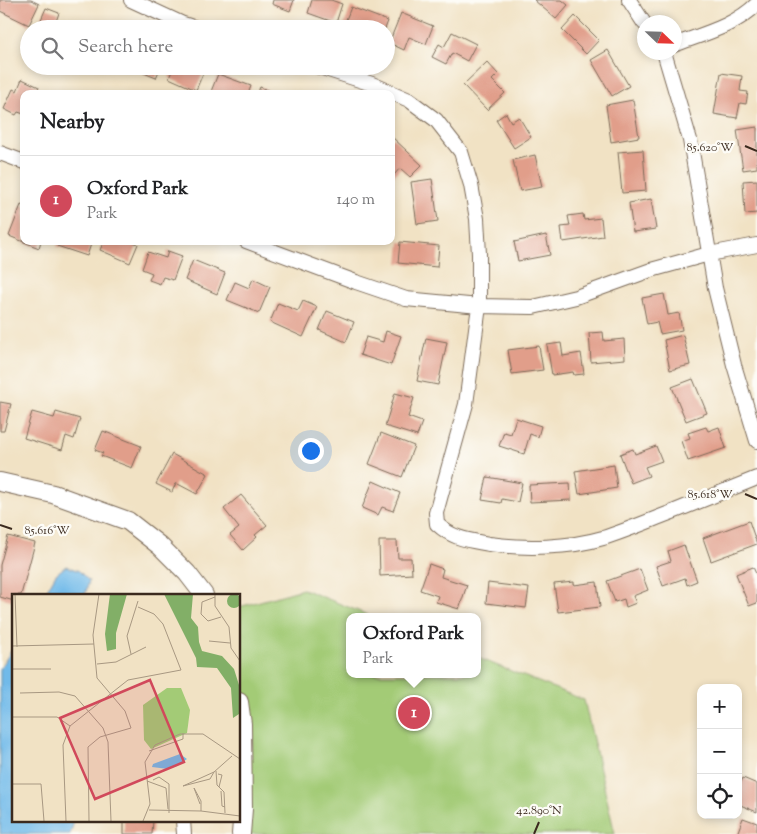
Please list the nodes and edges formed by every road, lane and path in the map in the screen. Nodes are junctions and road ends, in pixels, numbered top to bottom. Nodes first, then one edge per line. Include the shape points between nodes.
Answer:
1 (131, 0) edge
2 (629, 0) edge
3 (757, 4) edge
4 (639, 15) edge
5 (174, 20) edge
6 (682, 42) edge
7 (666, 60) edge
8 (344, 75) edge
9 (386, 90) edge
10 (395, 94) edge
11 (0, 153) edge
12 (20, 160) edge
13 (757, 244) edge
14 (257, 245) edge
15 (709, 254) junction
16 (479, 306) junction
17 (757, 441) edge
18 (757, 478) edge
19 (0, 482) edge
20 (198, 593) edge
21 (240, 709) edge
22 (241, 834) edge

1 - 5 street
2 - 4 street
3 - 6 street via 726,25
7 - 15 street via 690,140
8 - 9 street
10 - 16 street via 436,120 461,152 477,219
11 - 12 street
13 - 15 street
14 - 16 street via 406,299
15 - 16 street via 576,296 533,306
15 - 17 street via 734,365
16 - 18 street via 466,404 436,513 437,524 445,532 462,539 499,545 533,548 563,545 601,538 634,527
19 - 20 street via 53,494 128,521 160,546 186,573
21 - 22 street

